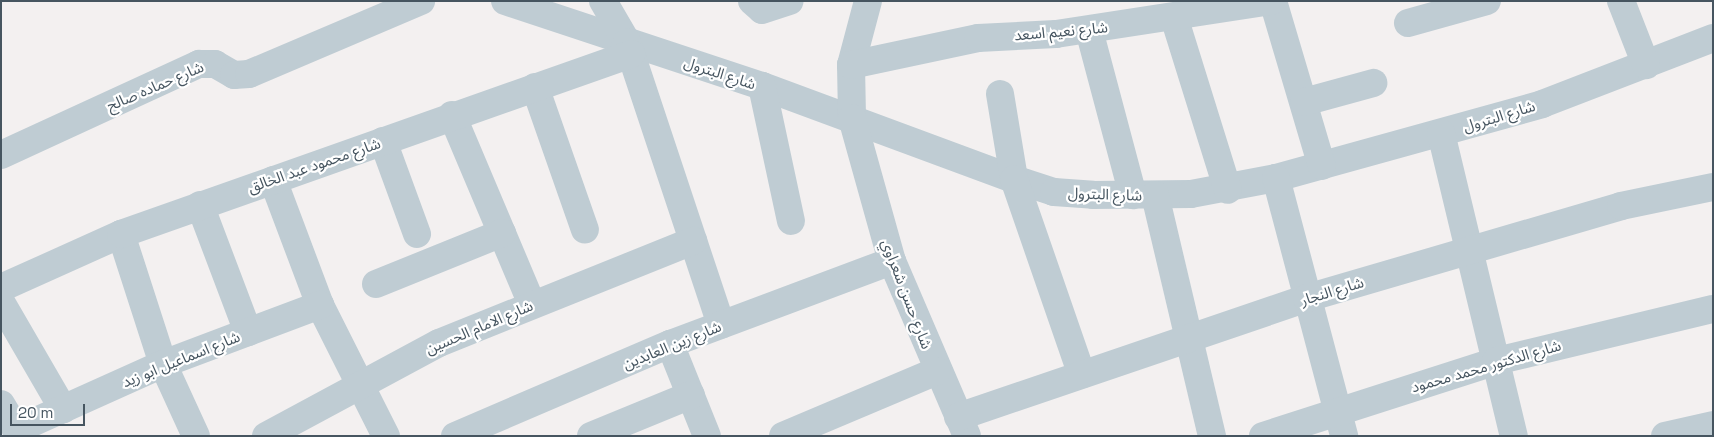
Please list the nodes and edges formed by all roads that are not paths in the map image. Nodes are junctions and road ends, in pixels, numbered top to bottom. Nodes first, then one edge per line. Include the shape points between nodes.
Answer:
1 (421, 1) edge
2 (505, 1) edge
3 (603, 1) edge
4 (752, 1) edge
5 (790, 1) edge
6 (868, 1) edge
7 (1272, 1) edge
8 (1487, 1) edge
9 (1621, 1) edge
10 (1174, 17) junction
11 (1408, 23) dead end
12 (1089, 30) junction
13 (1713, 38) edge
14 (629, 48) junction
15 (851, 65) junction
16 (1646, 65) junction
17 (1373, 83) dead end
18 (762, 86) junction
19 (535, 87) junction
20 (1000, 94) dead end
21 (1304, 102) junction
22 (452, 115) junction
23 (852, 118) junction
24 (1441, 134) junction
25 (383, 141) junction
26 (1, 155) edge
27 (1322, 166) junction
28 (1276, 178) junction
29 (273, 180) junction
30 (1014, 180) junction
31 (1713, 188) edge
32 (1228, 190) junction
33 (1144, 195) junction
34 (200, 205) junction
35 (791, 221) dead end
36 (586, 230) dead end
37 (502, 232) junction
38 (121, 234) junction
39 (416, 234) dead end
40 (693, 241) junction
41 (1469, 250) junction
42 (892, 261) junction
43 (376, 284) dead end
44 (1, 288) edge
45 (1307, 298) junction
46 (1, 302) edge
47 (532, 304) junction
48 (320, 305) junction
49 (1713, 309) edge
50 (721, 325) junction
51 (248, 332) junction
52 (1189, 338) junction
53 (670, 344) junction
54 (1496, 360) junction
55 (163, 364) junction
56 (937, 370) junction
57 (1082, 375) junction
58 (360, 384) junction
59 (690, 395) junction
60 (1, 404) edge
61 (63, 409) junction
62 (1340, 423) edge
63 (1713, 424) edge
64 (963, 427) edge
65 (269, 432) edge
66 (18, 433) edge
67 (194, 435) edge
68 (386, 436) edge
69 (455, 436) edge
70 (591, 436) edge
71 (707, 436) edge
72 (783, 436) edge
73 (1212, 436) edge
74 (1263, 436) edge
75 (1514, 436) edge
76 (1665, 436) edge

1 - 26 street, شارع حماده صالح via 249,74 234,75 215,64 199,64
2 - 14 street, شارع البترول
3 - 14 street
4 - 5 street via 762,10
6 - 15 street, شارع حسن شعراوي
7 - 10 street, شارع نعيم اسعد
7 - 21 street
8 - 11 street
9 - 16 street
10 - 12 street, شارع نعيم اسعد
10 - 32 street
12 - 15 street, شارع نعيم اسعد via 978,38
12 - 33 street
13 - 16 street, شارع البترول
14 - 18 street, شارع البترول
14 - 19 street, شارع محمود عبد الخالق
14 - 40 street
15 - 23 street, شارع حسن شعراوي
16 - 24 street, شارع البترول via 1542,104
17 - 21 street
18 - 23 street, شارع البترول
18 - 35 street
19 - 22 street, شارع محمود عبد الخالق
19 - 36 street
20 - 30 street
21 - 27 street
22 - 25 street, شارع محمود عبد الخالق
22 - 37 street
23 - 30 street, شارع البترول
23 - 42 street, شارع حسن شعراوي
24 - 27 street, شارع البترول
24 - 41 street
25 - 29 street, شارع محمود عبد الخالق
25 - 39 street
27 - 28 street, شارع البترول
28 - 32 street, شارع البترول
28 - 45 street
29 - 34 street, شارع محمود عبد الخالق
29 - 48 street
30 - 33 street, شارع البترول via 1054,192
30 - 57 street
31 - 41 street, شارع النجار via 1621,206
32 - 33 street, شارع البترول
33 - 52 street
34 - 38 street, شارع محمود عبد الخالق
34 - 51 street
37 - 43 street
37 - 47 street
38 - 44 street, شارع محمود عبد الخالق
38 - 55 street
40 - 47 street, شارع الامام الحسين
40 - 50 street
41 - 45 street, شارع النجار
41 - 54 street
42 - 50 street, شارع زين العابدين
42 - 56 street, شارع حسن شعراوي
45 - 52 street, شارع النجار
45 - 62 street
46 - 61 street
47 - 58 street, شارع الامام الحسين via 439,342
48 - 51 street, شارع اسماعيل ابو زيد
48 - 58 street
49 - 54 street, شارع الدكتور محمد محمود
50 - 53 street, شارع زين العابدين
51 - 55 street, شارع اسماعيل ابو زيد
52 - 57 street, شارع النجار
52 - 73 street
53 - 59 street
53 - 69 street, شارع زين العابدين
54 - 62 street, شارع الدكتور محمد محمود
54 - 75 street
55 - 61 street, شارع اسماعيل ابو زيد
55 - 67 street
56 - 64 street, شارع حسن شعراوي
56 - 72 street
57 - 64 street, شارع النجار
58 - 65 street, شارع الامام الحسين
58 - 68 street
59 - 70 street
59 - 71 street
60 - 66 street
61 - 66 street, شارع اسماعيل ابو زيد
62 - 74 street, شارع الدكتور محمد محمود
63 - 76 street

